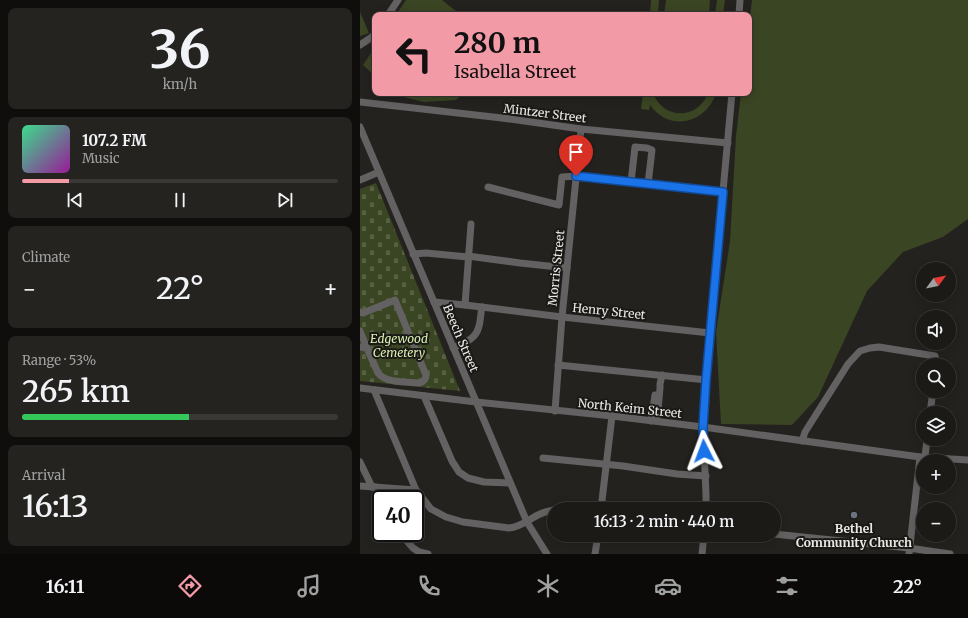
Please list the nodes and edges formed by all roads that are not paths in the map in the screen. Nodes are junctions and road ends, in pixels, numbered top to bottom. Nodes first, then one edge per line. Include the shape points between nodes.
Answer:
1 (398, 0) edge
2 (740, 0) edge
3 (390, 12) edge
4 (739, 12) edge
5 (372, 37) edge
6 (360, 45) edge
7 (732, 96) edge
8 (360, 102) edge
9 (360, 127) edge
10 (581, 129) junction
11 (635, 134) junction
12 (728, 143) junction
13 (635, 147) junction
14 (379, 172) junction
15 (576, 176) junction
16 (360, 180) edge
17 (631, 182) junction
18 (648, 184) junction
19 (488, 188) dead end
20 (723, 192) junction
21 (470, 224) dead end
22 (413, 254) junction
23 (468, 256) junction
24 (567, 268) junction
25 (434, 302) junction
26 (465, 305) junction
27 (482, 307) junction
28 (360, 312) edge
29 (562, 317) junction
30 (360, 331) edge
31 (710, 333) junction
32 (363, 347) edge
33 (453, 348) junction
34 (935, 358) edge
35 (558, 364) junction
36 (662, 375) junction
37 (706, 380) junction
38 (360, 388) edge
39 (374, 390) junction
40 (424, 396) junction
41 (476, 402) junction
42 (555, 411) junction
43 (612, 416) junction
44 (654, 421) junction
45 (703, 427) junction
46 (802, 441) junction
47 (916, 456) edge
48 (543, 458) dead end
49 (956, 459) edge
50 (968, 460) edge
51 (360, 462) edge
52 (606, 465) junction
53 (706, 476) junction
54 (510, 483) junction
55 (360, 486) edge
56 (373, 487) junction
57 (375, 490) edge
58 (416, 490) joint
59 (917, 494) edge
60 (424, 500) edge
61 (602, 502) edge
62 (706, 502) edge
63 (547, 512) edge
64 (527, 522) junction
65 (781, 535) edge
66 (408, 542) edge
67 (597, 542) edge
68 (703, 542) edge
69 (909, 551) edge
70 (428, 554) edge
71 (547, 554) edge
72 (595, 554) edge
73 (702, 554) edge
74 (950, 554) edge

1 - 3 street
2 - 4 street
5 - 6 street
7 - 12 street
8 - 10 street, Mintzer Street
9 - 14 street, Beech Street
10 - 11 street, Mintzer Street
10 - 15 street, Morris Street
11 - 12 street, Mintzer Street
11 - 13 street
12 - 20 street
13 - 17 street
13 - 18 street via 652,150
14 - 16 street
14 - 22 street, Beech Street
15 - 17 street
15 - 19 street via 562,177 559,204
15 - 24 street, Morris Street
17 - 18 street
18 - 20 street
20 - 31 street
21 - 23 street
22 - 23 street
22 - 25 street, Beech Street
23 - 24 street
23 - 26 street
24 - 29 street, Morris Street
25 - 26 street, Henry Street
25 - 33 street, Beech Street
26 - 27 street, Henry Street
27 - 29 street, Henry Street
27 - 33 street via 478,329 473,338
28 - 32 street via 364,313 395,300 426,377 419,383 388,380 380,376
29 - 31 street, Henry Street
29 - 35 street, Morris Street
30 - 32 street
31 - 37 street
33 - 41 street, Beech Street
34 - 46 street via 879,347 860,351 840,374
35 - 36 street
35 - 42 street, Morris Street
36 - 37 street
36 - 44 street via 655,391
37 - 45 street
38 - 39 street, North Keim Street
39 - 40 street, North Keim Street
39 - 58 street
40 - 41 street, North Keim Street
40 - 54 street via 459,472 468,478 484,482
41 - 42 street, North Keim Street
41 - 54 street, Beech Street
42 - 43 street, North Keim Street
43 - 44 street, North Keim Street
43 - 52 street
44 - 45 street, North Keim Street
45 - 46 street, North Keim Street
45 - 53 street
46 - 47 street, North Keim Street
48 - 52 street
49 - 50 street, North Keim Street
51 - 56 street
52 - 53 street
52 - 61 street
53 - 62 street
54 - 64 street, Beech Street
55 - 56 street
56 - 57 street
56 - 58 street
59 - 69 street
60 - 64 street via 432,509 463,522 509,528
63 - 64 street
64 - 71 street, Beech Street
65 - 69 street
66 - 70 street via 418,552
67 - 72 street
68 - 73 street
69 - 74 street

